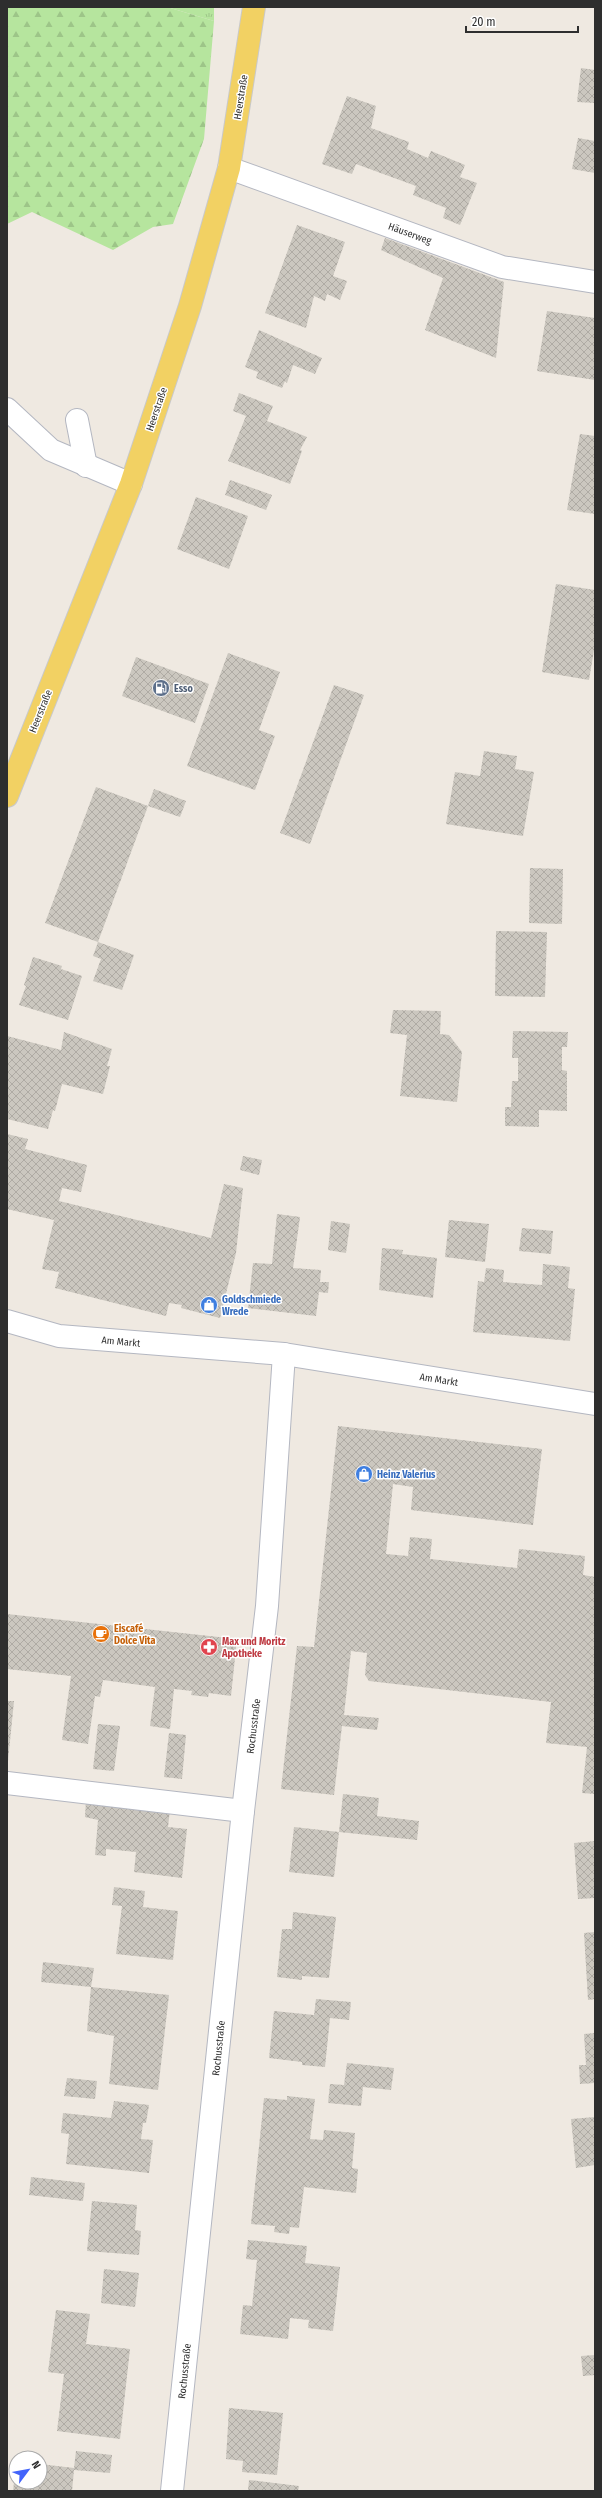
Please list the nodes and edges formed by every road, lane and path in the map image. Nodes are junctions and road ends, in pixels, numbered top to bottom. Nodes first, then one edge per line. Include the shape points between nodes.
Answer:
1 (254, 7) edge
2 (229, 168) junction
3 (595, 282) edge
4 (7, 409) edge
5 (77, 420) dead end
6 (86, 466) junction
7 (131, 484) junction
8 (8, 786) edge
9 (7, 1321) edge
10 (284, 1354) junction
11 (595, 1404) edge
12 (7, 1783) edge
13 (243, 1811) junction
14 (172, 2491) edge

1 - 2 main road, Heerstraße
2 - 3 street, Häuserweg via 502,267
2 - 7 main road, Heerstraße via 190,306
4 - 6 street via 51,450
5 - 6 street
6 - 7 street
7 - 8 main road, Heerstraße
9 - 10 street, Am Markt via 59,1336
10 - 11 street, Am Markt
10 - 13 street, Rochusstraße via 268,1606
12 - 13 street
13 - 14 street, Rochusstraße

